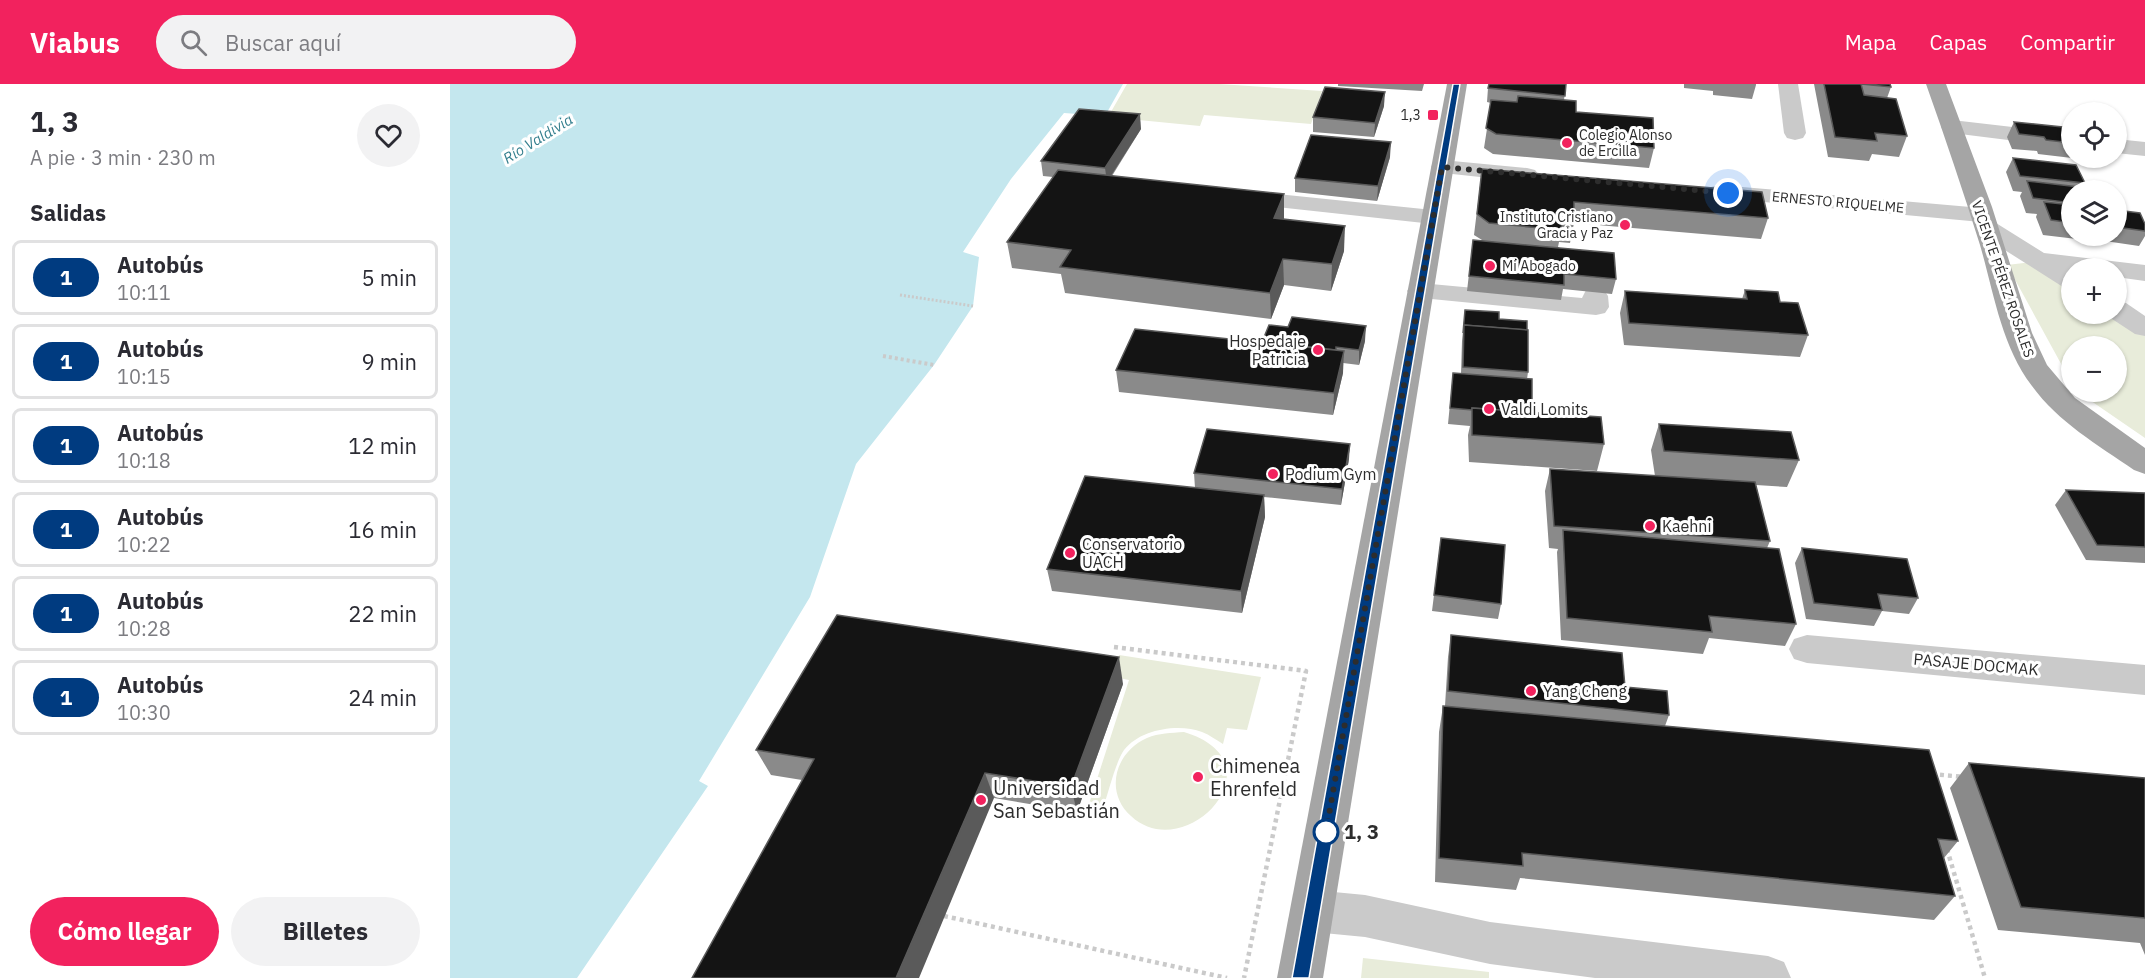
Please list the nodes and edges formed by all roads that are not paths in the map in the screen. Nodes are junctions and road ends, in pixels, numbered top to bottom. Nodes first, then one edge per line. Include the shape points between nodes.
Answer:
1 (1457, 84) edge
2 (1788, 84) edge
3 (1936, 84) edge
4 (1953, 127) junction
5 (1794, 133) dead end
6 (2061, 140) edge
7 (2127, 147) edge
8 (2145, 149) edge
9 (1442, 167) junction
10 (1550, 177) edge
11 (1693, 189) edge
12 (1219, 195) edge
13 (1433, 217) junction
14 (1984, 222) junction
15 (2037, 259) junction
16 (2061, 262) edge
17 (2127, 271) edge
18 (2145, 273) edge
19 (2061, 274) edge
20 (1420, 291) junction
21 (1595, 296) edge
22 (2127, 316) edge
23 (2145, 328) edge
24 (2145, 463) edge
25 (1807, 649) dead end
26 (2145, 680) edge
27 (1313, 911) junction
28 (1300, 978) edge
29 (1768, 978) edge

1 - 9 main road
2 - 5 street
3 - 4 main road, VICENTE PÉREZ ROSALES
4 - 6 street
4 - 14 main road, VICENTE PÉREZ ROSALES
7 - 8 street
9 - 10 street
9 - 13 main road
11 - 14 street, ERNESTO RIQUELME
12 - 13 street
13 - 20 main road
14 - 15 street, ERNESTO RIQUELME
14 - 24 main road, VICENTE PÉREZ ROSALES via 2021,339 2042,380 2075,413
15 - 16 street, ERNESTO RIQUELME
15 - 19 street
17 - 18 street
20 - 21 street via 1596,307
20 - 27 main road
22 - 23 street
25 - 26 street, PASAJE DOCMAK
27 - 28 main road
27 - 29 street via 1365,916 1490,943

